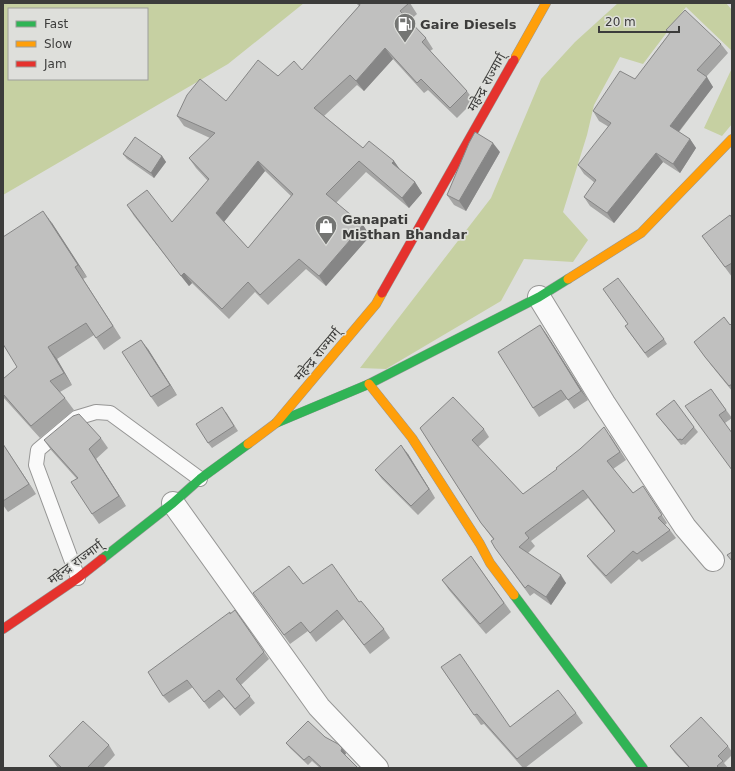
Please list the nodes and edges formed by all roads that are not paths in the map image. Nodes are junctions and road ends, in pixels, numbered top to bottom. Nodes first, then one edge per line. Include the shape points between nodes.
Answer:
1 (546, 3) edge
2 (732, 139) edge
3 (539, 297) junction
4 (369, 384) junction
5 (276, 423) junction
6 (200, 479) junction
7 (173, 503) junction
8 (713, 560) dead end
9 (78, 578) junction
10 (3, 629) edge
11 (377, 768) edge
12 (643, 768) edge

1 - 5 main road, महेन्द्र राज्मार्ग् via 376,304
2 - 3 main road via 641,233
3 - 4 main road
3 - 8 street via 680,520
4 - 5 main road
4 - 12 main road via 412,438 490,563
5 - 6 main road, महेन्द्र राज्मार्ग्
6 - 7 main road, महेन्द्र राज्मार्ग्
6 - 9 lane via 110,413 96,412 76,418 38,450 36,466
7 - 9 main road, महेन्द्र राज्मार्ग्
7 - 11 street via 319,707
9 - 10 main road, महेन्द्र राज्मार्ग्

